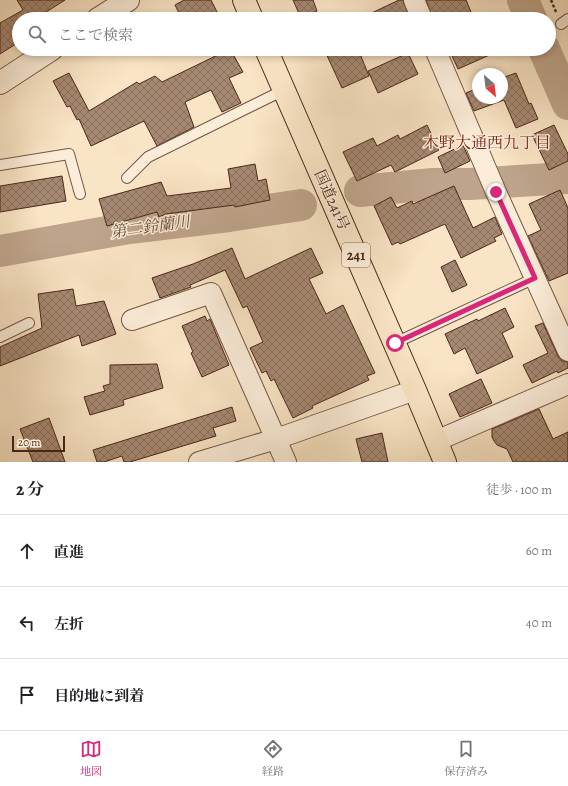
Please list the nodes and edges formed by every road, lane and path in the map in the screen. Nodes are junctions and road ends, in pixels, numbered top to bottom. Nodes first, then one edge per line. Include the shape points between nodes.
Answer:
1 (128, 0) edge
2 (244, 0) edge
3 (414, 0) edge
4 (109, 12) edge
5 (249, 12) edge
6 (419, 12) edge
7 (41, 56) edge
8 (269, 56) edge
9 (438, 56) edge
10 (0, 82) edge
11 (284, 90) junction
12 (0, 165) edge
13 (127, 178) dead end
14 (80, 194) dead end
15 (535, 278) junction
16 (132, 320) dead end
17 (29, 323) dead end
18 (0, 337) edge
19 (395, 343) junction
20 (568, 351) edge
21 (568, 384) edge
22 (415, 390) junction
23 (276, 439) junction
24 (436, 442) junction
25 (199, 462) edge
26 (286, 462) edge
27 (445, 462) edge

1 - 4 street
2 - 5 highway
3 - 6 street
7 - 10 street
8 - 11 highway, 国道241号 / 241
9 - 15 street
11 - 13 lane via 148,157
11 - 19 highway, 国道241号 / 241
12 - 14 lane via 69,154
15 - 19 lane
15 - 20 street
16 - 23 street via 211,293
17 - 18 lane
19 - 22 highway, 国道241号 / 241
21 - 24 street
22 - 23 street
22 - 24 highway, 国道241号 / 241
23 - 25 street
23 - 26 street
24 - 27 highway, 国道241号 / 241

